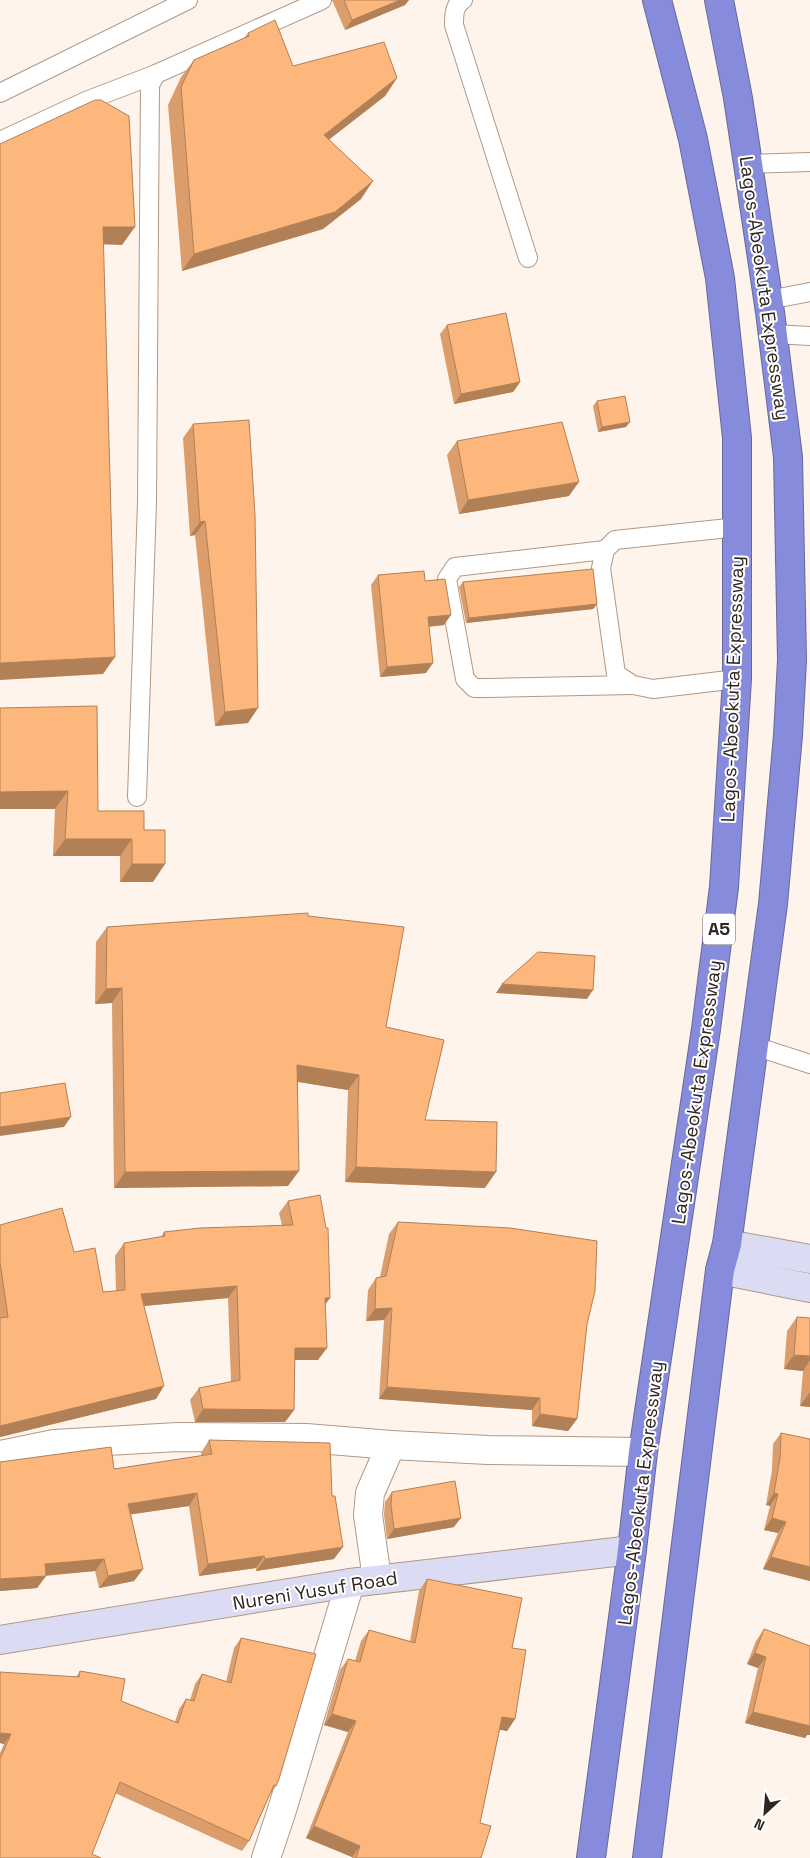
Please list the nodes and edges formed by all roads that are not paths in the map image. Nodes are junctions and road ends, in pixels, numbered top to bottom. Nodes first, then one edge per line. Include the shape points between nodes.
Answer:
1 (188, 0) edge
2 (322, 0) edge
3 (463, 0) edge
4 (657, 0) edge
5 (718, 0) edge
6 (156, 74) junction
7 (0, 93) edge
8 (0, 141) edge
9 (810, 162) edge
10 (748, 164) junction
11 (528, 258) dead end
12 (810, 292) edge
13 (768, 300) junction
14 (773, 334) junction
15 (810, 336) edge
16 (738, 527) junction
17 (605, 550) junction
18 (737, 679) junction
19 (633, 685) junction
20 (137, 797) dead end
21 (754, 1046) junction
22 (810, 1064) edge
23 (727, 1244) junction
24 (810, 1259) edge
25 (720, 1270) junction
26 (810, 1288) edge
27 (391, 1445) junction
28 (643, 1452) junction
29 (0, 1455) edge
30 (632, 1550) junction
31 (377, 1579) junction
32 (350, 1583) junction
33 (0, 1640) edge
34 (266, 1858) edge
35 (591, 1858) edge
36 (647, 1858) edge

1 - 7 lane
2 - 6 lane
3 - 11 lane via 454,11 454,24
4 - 16 highway, Lagos-Abeokuta Expressway / A5 via 693,139 720,278 738,438
5 - 10 highway, Lagos-Abeokuta Expressway
6 - 8 lane via 86,101
6 - 20 lane via 150,85 147,502
9 - 10 lane
10 - 13 highway, Lagos-Abeokuta Expressway
12 - 13 lane
13 - 14 highway, Lagos-Abeokuta Expressway
14 - 15 lane
14 - 21 highway, Lagos-Abeokuta Expressway via 788,456 792,660 773,904
16 - 17 lane via 615,540
16 - 18 highway, Lagos-Abeokuta Expressway / A5
17 - 19 lane via 601,568 616,674
17 - 19 lane via 455,567 447,579 465,679 474,688
18 - 19 lane via 653,689
18 - 28 highway, Lagos-Abeokuta Expressway / A5 via 724,887
21 - 22 lane
21 - 23 highway, Lagos-Abeokuta Expressway
23 - 24 street
23 - 25 highway, Lagos-Abeokuta Expressway
25 - 26 street
25 - 36 highway, Lagos-Abeokuta Expressway
27 - 28 street
27 - 29 street via 306,1438 178,1437 54,1444
27 - 31 street via 370,1492 368,1514
28 - 30 highway, Lagos-Abeokuta Expressway / A5
30 - 31 street, Nureni Yusuf Road
30 - 35 highway, Lagos-Abeokuta Expressway / A5
31 - 32 street, Nureni Yusuf Road
32 - 33 street, Nureni Yusuf Road
32 - 34 street

